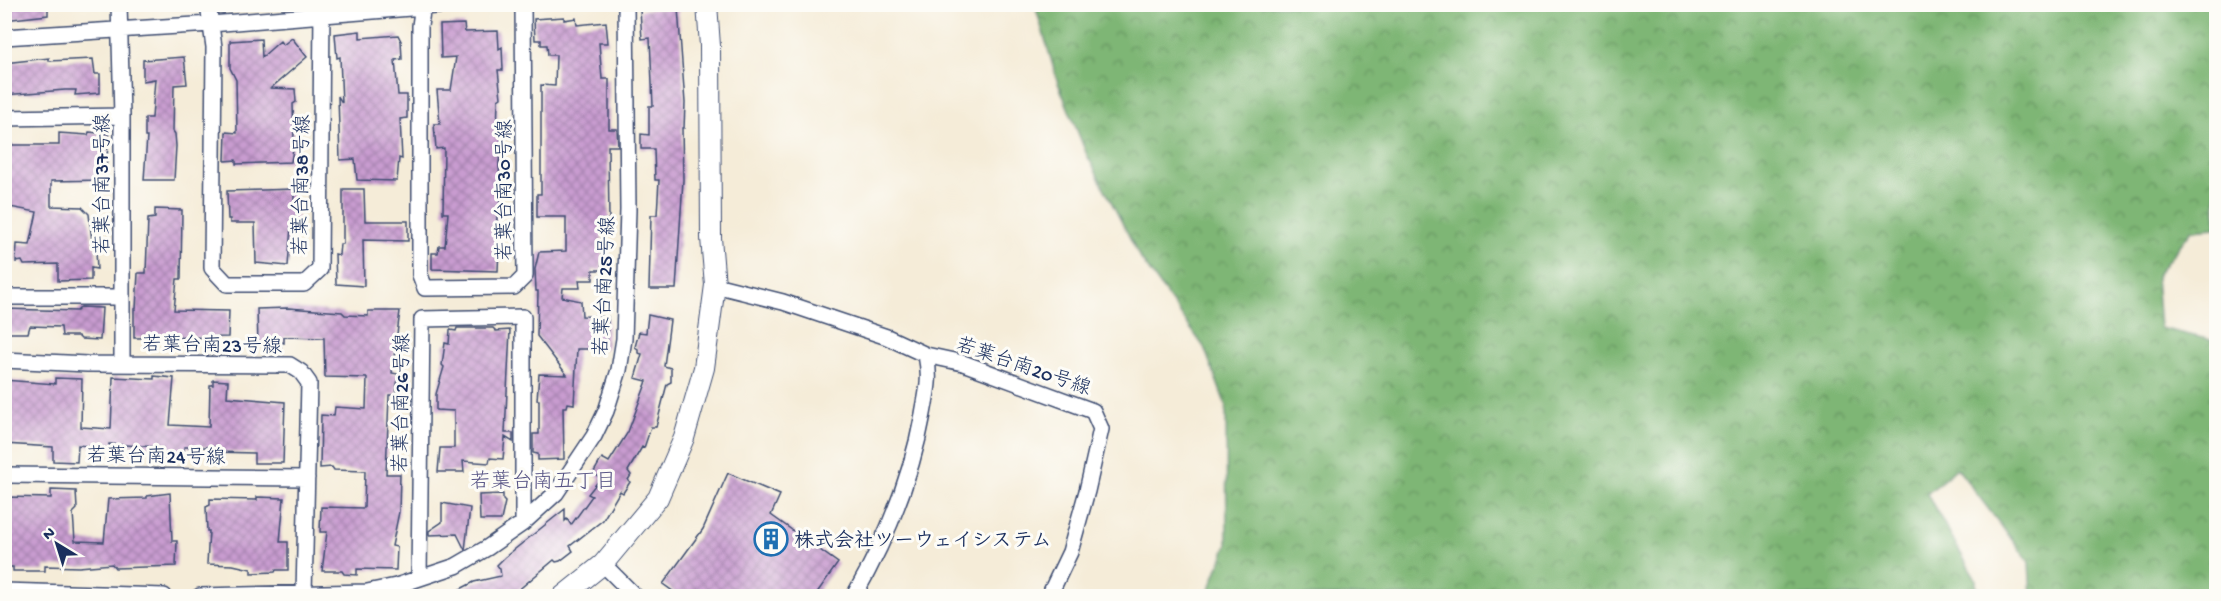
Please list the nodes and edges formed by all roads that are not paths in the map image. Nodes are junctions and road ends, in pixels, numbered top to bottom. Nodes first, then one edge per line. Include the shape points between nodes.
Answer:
1 (119, 4) edge
2 (208, 4) edge
3 (460, 4) edge
4 (523, 4) edge
5 (626, 4) edge
6 (707, 4) edge
7 (423, 5) edge
8 (323, 10) edge
9 (211, 24) junction
10 (121, 31) junction
11 (4, 37) edge
12 (122, 116) junction
13 (4, 118) edge
14 (715, 285) junction
15 (4, 297) edge
16 (122, 297) junction
17 (926, 355) junction
18 (4, 360) edge
19 (122, 364) junction
20 (4, 475) edge
21 (307, 478) junction
22 (523, 523) junction
23 (603, 564) junction
24 (419, 578) junction
25 (4, 591) edge
26 (304, 592) junction
27 (164, 597) edge
28 (200, 597) edge
29 (563, 597) edge
30 (635, 597) edge
31 (854, 597) edge
32 (1049, 597) edge

1 - 10 street, 若葉台南37号線
2 - 9 street, 若葉台南38号線
3 - 7 street
4 - 7 street, 若葉台南30号線 via 525,276 514,287 425,288 420,275
5 - 22 street, 若葉台南25号線 via 626,302 619,370 594,436 556,493
6 - 14 street
7 - 8 street
8 - 9 street
8 - 9 street, 若葉台南38号線 via 320,269 304,284 227,284 212,268
9 - 10 street
10 - 11 street
10 - 12 street, 若葉台南37号線
12 - 13 street
12 - 16 street, 若葉台南37号線
14 - 17 street, 若葉台南20号線 via 783,302 887,337
14 - 23 street via 704,368 684,438 658,498
15 - 16 street
16 - 19 street, 若葉台南37号線
17 - 31 street, 若葉台南20号線 via 930,374 918,442 875,560
17 - 32 street, 若葉台南20号線 via 963,363 1093,411 1101,429 1087,491 1070,552
18 - 19 street, 若葉台南23号線
19 - 21 street, 若葉台南23号線 via 290,365 309,383
20 - 21 street, 若葉台南24号線
21 - 26 street, 若葉台南23号線
22 - 24 street, 若葉台南25号線 via 456,566
22 - 24 street, 若葉台南26号線 via 523,317 422,319
23 - 29 street
23 - 30 street
24 - 26 street, 若葉台南25号線 via 367,592
25 - 27 street
26 - 28 street, 若葉台南25号線

